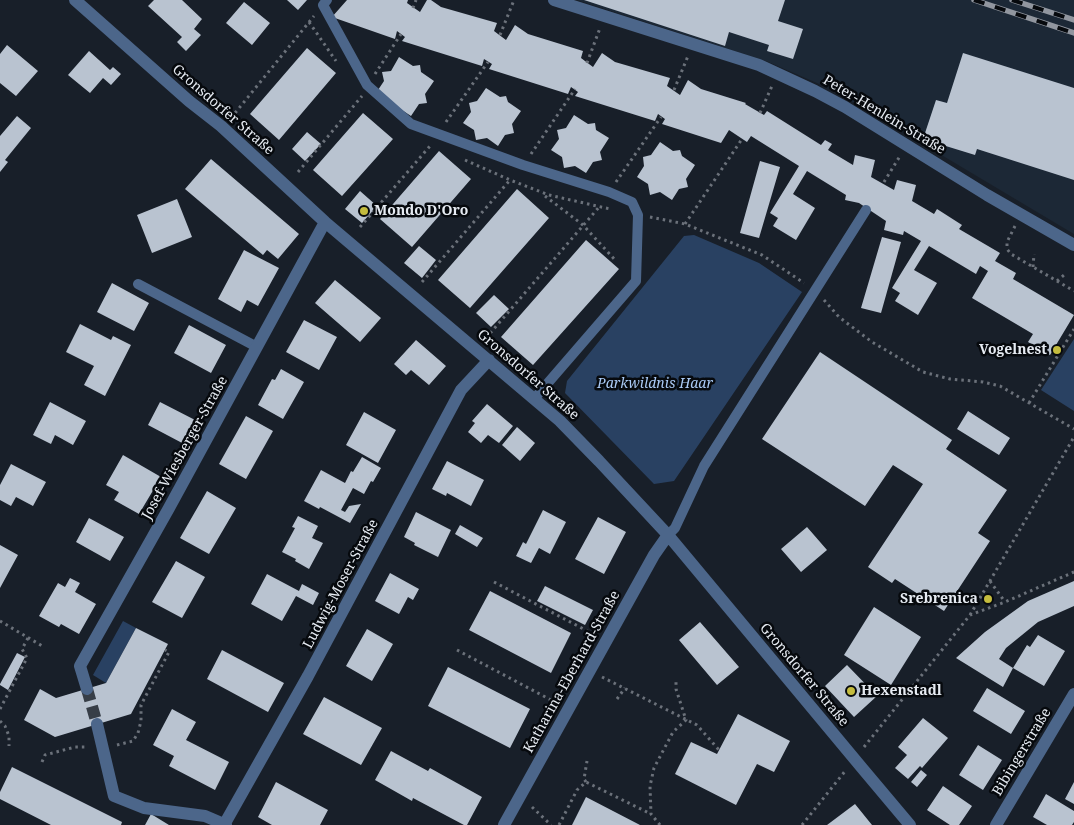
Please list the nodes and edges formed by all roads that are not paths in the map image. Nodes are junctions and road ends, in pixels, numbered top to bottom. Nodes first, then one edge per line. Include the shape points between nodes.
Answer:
1 (75, 0) edge
2 (554, 0) edge
3 (325, 3) edge
4 (866, 210) dead end
5 (325, 222) junction
6 (1074, 245) edge
7 (138, 284) dead end
8 (257, 347) junction
9 (489, 360) junction
10 (534, 399) junction
11 (668, 535) junction
12 (88, 689) tunnel mouth
13 (1074, 694) edge
14 (97, 724) tunnel mouth
15 (225, 825) edge
16 (504, 825) edge
17 (910, 825) edge
18 (996, 825) edge

1 - 5 street, Gronsdorfer Straße via 221,126
2 - 6 street, Peter-Henlein-Straße via 759,66 815,91
3 - 10 lane via 367,85 411,124 632,202 638,215 636,281
4 - 11 lane via 704,466 675,528
5 - 8 street, Josef-Wiesberger-Straße
5 - 9 street, Gronsdorfer Straße
7 - 8 lane
8 - 12 street, Josef-Wiesberger-Straße via 80,666
9 - 10 street, Gronsdorfer Straße
9 - 15 street, Ludwig-Moser-Straße via 461,390
10 - 11 street, Gronsdorfer Straße via 560,421
11 - 16 street, Katharina-Eberhard-Straße
11 - 17 street, Gronsdorfer Straße
13 - 18 street, Bibingerstraße
14 - 15 street via 114,796 144,808 205,816

